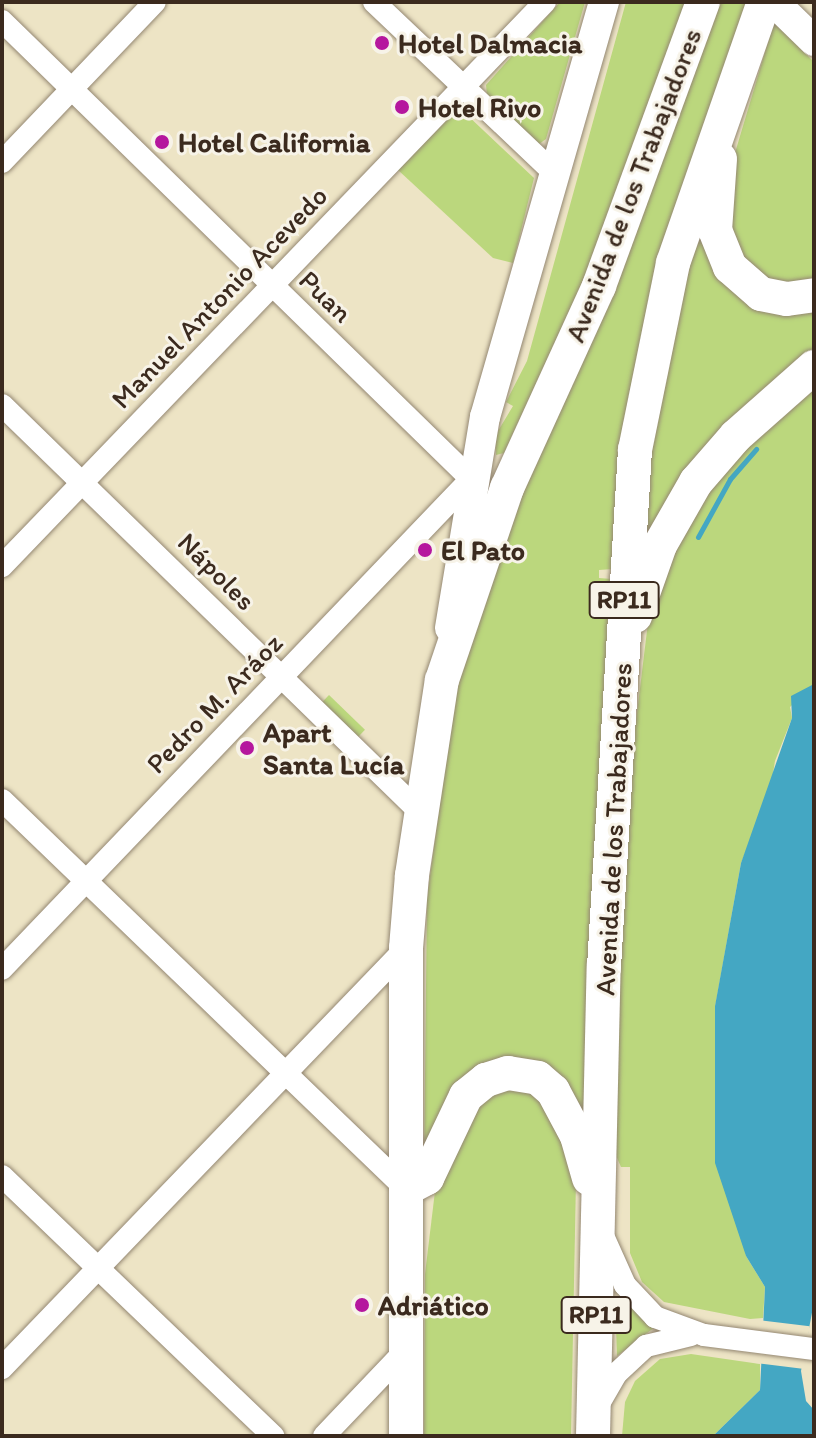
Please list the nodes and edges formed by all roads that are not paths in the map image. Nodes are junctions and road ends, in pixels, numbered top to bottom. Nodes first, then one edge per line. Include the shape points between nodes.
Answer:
1 (155, 2) edge
2 (374, 2) edge
3 (545, 2) edge
4 (604, 2) edge
5 (703, 2) edge
6 (764, 2) edge
7 (774, 2) edge
8 (2, 21) edge
9 (814, 41) edge
10 (464, 87) junction
11 (73, 88) junction
12 (723, 119) junction
13 (2, 162) edge
14 (554, 173) junction
15 (272, 285) junction
16 (814, 295) edge
17 (814, 367) edge
18 (2, 405) edge
19 (471, 479) junction
20 (83, 481) junction
21 (2, 566) edge
22 (623, 650) junction
23 (281, 676) junction
24 (442, 680) junction
25 (2, 800) edge
26 (422, 814) junction
27 (86, 881) junction
28 (406, 948) junction
29 (2, 969) edge
30 (289, 1072) junction
31 (2, 1176) edge
32 (406, 1189) junction
33 (598, 1217) junction
34 (98, 1268) junction
35 (704, 1335) junction
36 (814, 1349) edge
37 (406, 1350) junction
38 (2, 1368) edge
39 (594, 1424) edge
40 (273, 1436) edge
41 (324, 1436) edge
42 (406, 1436) edge

1 - 11 street
2 - 10 street
3 - 10 street, Manuel Antonio Acevedo
4 - 14 main road, Avenida de los Trabajadores
5 - 24 main road, Avenida de los Trabajadores via 599,286 507,488
6 - 12 main road, Avenida de los Trabajadores / RP11
7 - 9 main road
8 - 11 street, Puan
10 - 14 street
10 - 15 street, Manuel Antonio Acevedo
11 - 13 street
11 - 15 street, Puan
12 - 16 main road via 715,216 723,256 738,278 761,294 787,299
12 - 22 main road, Avenida de los Trabajadores / RP11 via 673,263 645,389 629,503
14 - 19 main road, Avenida de los Trabajadores
15 - 19 street, Puan
15 - 20 street, Manuel Antonio Acevedo
17 - 22 main road via 747,425 696,482 660,545
18 - 20 street, Nápoles
19 - 23 street, Pedro M. Aráoz
19 - 24 main road, Avenida de los Trabajadores
20 - 21 street, Manuel Antonio Acevedo
20 - 23 street, Nápoles
22 - 33 main road, Avenida de los Trabajadores / RP11 via 604,967
23 - 26 street, Nápoles
23 - 27 street, Pedro M. Aráoz
24 - 26 main road, Avenida de los Trabajadores
25 - 27 street
26 - 28 main road, Avenida de los Trabajadores
27 - 29 street, Pedro M. Aráoz
27 - 30 street
28 - 30 street
28 - 32 main road, Avenida de los Trabajadores
30 - 32 street
30 - 34 street
31 - 34 street
32 - 33 main road via 427,1178 466,1096 486,1080 519,1073 547,1083 567,1112
32 - 37 main road, Avenida de los Trabajadores
33 - 35 street via 616,1270 644,1309
33 - 39 main road, Avenida de los Trabajadores / RP11
34 - 38 street
34 - 40 street
35 - 36 street
35 - 39 street via 676,1335 646,1346 617,1373
37 - 41 street
37 - 42 main road, Avenida de los Trabajadores

